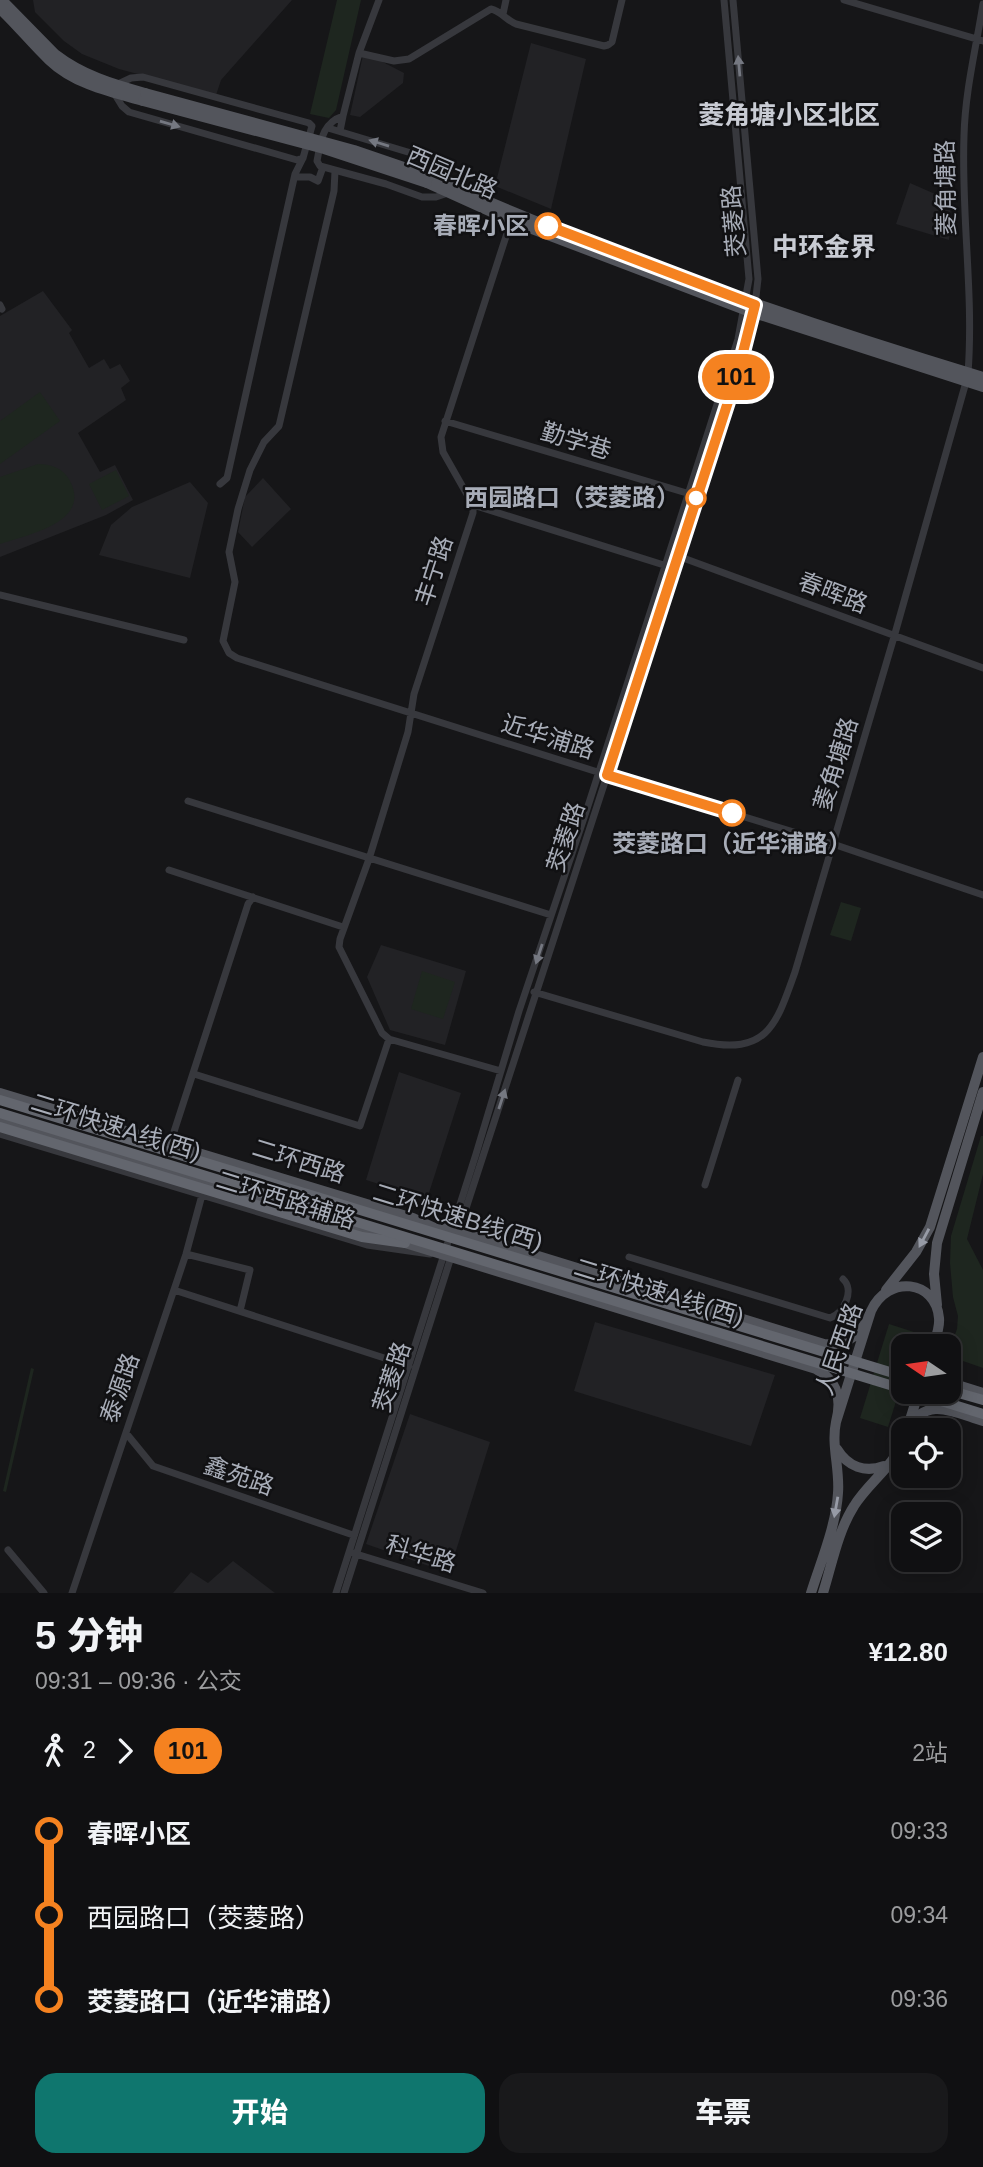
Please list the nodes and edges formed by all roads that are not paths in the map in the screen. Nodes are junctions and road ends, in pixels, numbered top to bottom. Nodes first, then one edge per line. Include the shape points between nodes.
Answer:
1 (2, 0) edge
2 (379, 0) edge
3 (506, 0) edge
4 (622, 0) edge
5 (723, 0) edge
6 (733, 0) edge
7 (844, 0) edge
8 (983, 4) edge
9 (0, 9) edge
10 (503, 14) junction
11 (980, 40) edge
12 (359, 53) junction
13 (114, 89) junction
14 (343, 116) junction
15 (328, 128) junction
16 (340, 131) junction
17 (303, 159) junction
18 (323, 167) junction
19 (335, 171) junction
20 (295, 177) junction
21 (450, 190) junction
22 (511, 220) junction
23 (750, 308) junction
24 (967, 377) junction
25 (983, 377) edge
26 (983, 387) edge
27 (444, 421) junction
28 (220, 484) dead end
29 (688, 494) junction
30 (697, 497) junction
31 (473, 505) junction
32 (670, 552) junction
33 (678, 556) junction
34 (665, 565) junction
35 (674, 569) junction
36 (0, 595) edge
37 (894, 637) junction
38 (184, 640) dead end
39 (983, 668) edge
40 (411, 713) junction
41 (598, 772) junction
42 (607, 775) junction
43 (187, 801) dead end
44 (833, 844) junction
45 (369, 859) junction
46 (169, 870) dead end
47 (983, 895) edge
48 (253, 897) junction
49 (551, 915) junction
50 (343, 928) junction
51 (527, 989) junction
52 (536, 992) junction
53 (389, 1039) junction
54 (983, 1057) edge
55 (501, 1070) junction
56 (194, 1074) junction
57 (738, 1080) dead end
58 (0, 1093) edge
59 (983, 1093) edge
60 (0, 1100) edge
61 (0, 1113) edge
62 (0, 1120) edge
63 (0, 1127) edge
64 (978, 1127) edge
65 (0, 1134) edge
66 (170, 1144) junction
67 (705, 1185) dead end
68 (202, 1195) junction
69 (454, 1234) junction
70 (405, 1243) junction
71 (479, 1252) junction
72 (448, 1253) junction
73 (186, 1254) junction
74 (629, 1257) dead end
75 (843, 1279) dead end
76 (174, 1290) junction
77 (849, 1291) junction
78 (860, 1294) dead end
79 (880, 1296) junction
80 (240, 1311) junction
81 (872, 1311) junction
82 (939, 1316) junction
83 (766, 1327) junction
84 (938, 1334) edge
85 (759, 1352) junction
86 (409, 1366) junction
87 (891, 1373) edge
88 (891, 1373) edge
89 (891, 1384) edge
90 (891, 1384) edge
91 (961, 1386) edge
92 (983, 1394) edge
93 (961, 1395) edge
94 (983, 1402) edge
95 (947, 1404) edge
96 (952, 1404) edge
97 (982, 1416) edge
98 (915, 1418) edge
99 (836, 1422) junction
100 (126, 1433) junction
101 (834, 1439) junction
102 (891, 1460) edge
103 (891, 1461) edge
104 (354, 1535) junction
105 (8, 1550) dead end
106 (352, 1553) junction
107 (44, 1593) edge
108 (72, 1593) edge
109 (336, 1593) edge
110 (344, 1593) edge
111 (482, 1593) edge
112 (811, 1593) edge
113 (823, 1593) edge

1 - 13 main road, 西园北路 via 55,54
2 - 12 street
3 - 10 street
4 - 10 street via 608,46 516,24
5 - 23 street, 茭菱路
23 -> 6 street, 茭菱路 via 758,279
7 - 11 street
8 - 11 street, 菱角塘路
9 - 13 main road, 西园北路 via 60,69 83,82
10 - 12 street via 491,9 403,61
11 - 24 street, 菱角塘路 via 964,135
12 - 14 street
13 -> 17 street via 129,112
13 - 17 street via 131,78 143,77 309,123 312,127
13 - 21 main road, 西园北路, bridge via 343,154
14 - 15 street
14 - 16 street
15 - 16 street
15 - 18 street via 317,161
21 -> 16 street via 444,171 431,159
17 - 20 street
18 - 19 street
18 - 20 street via 318,181
19 - 21 street via 422,197
19 - 40 street, 近华浦路 via 279,425 250,470 238,509 229,552 235,582 224,631 225,648 237,658
20 - 28 street via 227,478
21 - 22 main road, 西园北路
21 - 23 main road, 西园北路
22 - 23 main road, 西园北路
22 - 27 street
23 - 24 main road, 西园北路
23 - 29 street, 茭菱路
23 - 30 street, 茭菱路 via 747,341
24 - 25 main road, 西园北路
24 - 26 main road, 西园北路
24 - 37 street, 菱角塘路
27 - 29 street, 勤学巷
27 - 31 street via 443,452
29 - 30 street, 勤学巷
29 - 32 street, 茭菱路
30 - 33 street, 茭菱路
31 - 34 street
31 - 40 street, 丰宁路
32 - 33 street, 春晖路
32 - 34 street, 茭菱路
33 - 35 street, 茭菱路
33 - 37 street, 春晖路
34 - 35 street
34 - 41 street, 茭菱路
35 - 42 street, 茭菱路
36 - 38 street
37 - 39 street, 春晖路
37 - 44 street, 菱角塘路
40 - 41 street, 近华浦路
40 - 45 street, 丰宁路
41 - 42 street, 近华浦路
41 - 49 street, 茭菱路
42 - 44 street, 近华浦路
42 - 52 street, 茭菱路
43 - 45 street
44 - 47 street, 近华浦路
44 - 52 street, 菱角塘路 via 781,1013 764,1035 749,1043 722,1046 704,1042
45 - 49 street
45 - 50 street, 丰宁路
46 - 48 street
48 - 50 street
48 - 56 street
49 -> 51 street, 茭菱路
50 - 53 street, 丰宁路 via 339,947
51 - 52 street, 菱角塘路
51 - 55 street, 茭菱路
69 -> 52 street, 茭菱路
53 - 55 street
53 - 56 street via 360,1126
54 -> 79 main road via 930,1227
55 - 69 street, 茭菱路
56 - 66 street
57 - 67 street
58 - 66 main road, 二环西路
59 - 64 main road
60 - 87 highway, 二环快速B线(西), bridge
61 - 89 highway, 二环快速A线(西), bridge
62 - 70 main road, 二环西路
63 - 70 highway via 369,1238
64 - 82 main road via 935,1251
65 - 68 street, 二环西路辅路
66 - 69 main road, 二环西路
68 - 72 street, 二环西路辅路 via 367,1245
68 - 73 street, 泰源路
69 - 71 main road
69 - 72 street, 茭菱路
69 - 83 main road
70 - 72 main road, 二环西路
71 - 72 main road
71 - 88 main road, bridge
71 - 90 main road, bridge
72 - 85 main road
72 - 86 street, 茭菱路
72 - 106 street, 茭菱路
73 - 76 street, 泰源路
73 - 80 street via 250,1270
74 - 77 street via 824,1317 841,1312
75 - 77 street
76 - 80 street
76 - 100 street, 泰源路
77 - 78 street
79 - 81 main road, 人民西路
79 - 82 main road, 人民西路 via 892,1288 912,1287 930,1297
80 - 86 street
81 - 83 main road via 856,1336 837,1345
81 - 99 main road, 人民西路
82 - 84 main road
83 - 85 main road via 774,1334 774,1344
85 - 99 main road via 827,1376 839,1397
86 - 104 street, 茭菱路
91 - 92 main road
92 - 97 main road via 972,1405 973,1414
93 - 94 highway, bridge
95 - 97 highway, bridge
96 - 97 main road, bridge
97 - 98 main road via 930,1409
99 - 101 main road, 人民西路
100 - 104 street, 鑫苑路 via 153,1466
100 - 108 street, 泰源路
101 - 102 main road via 839,1452 855,1466 875,1469
101 -> 112 main road, 人民西路 via 838,1503
103 - 113 main road via 851,1511
104 - 106 street, 茭菱路
105 - 107 street
106 - 109 street, 茭菱路
106 - 110 street, 茭菱路
106 - 111 street, 科华路

